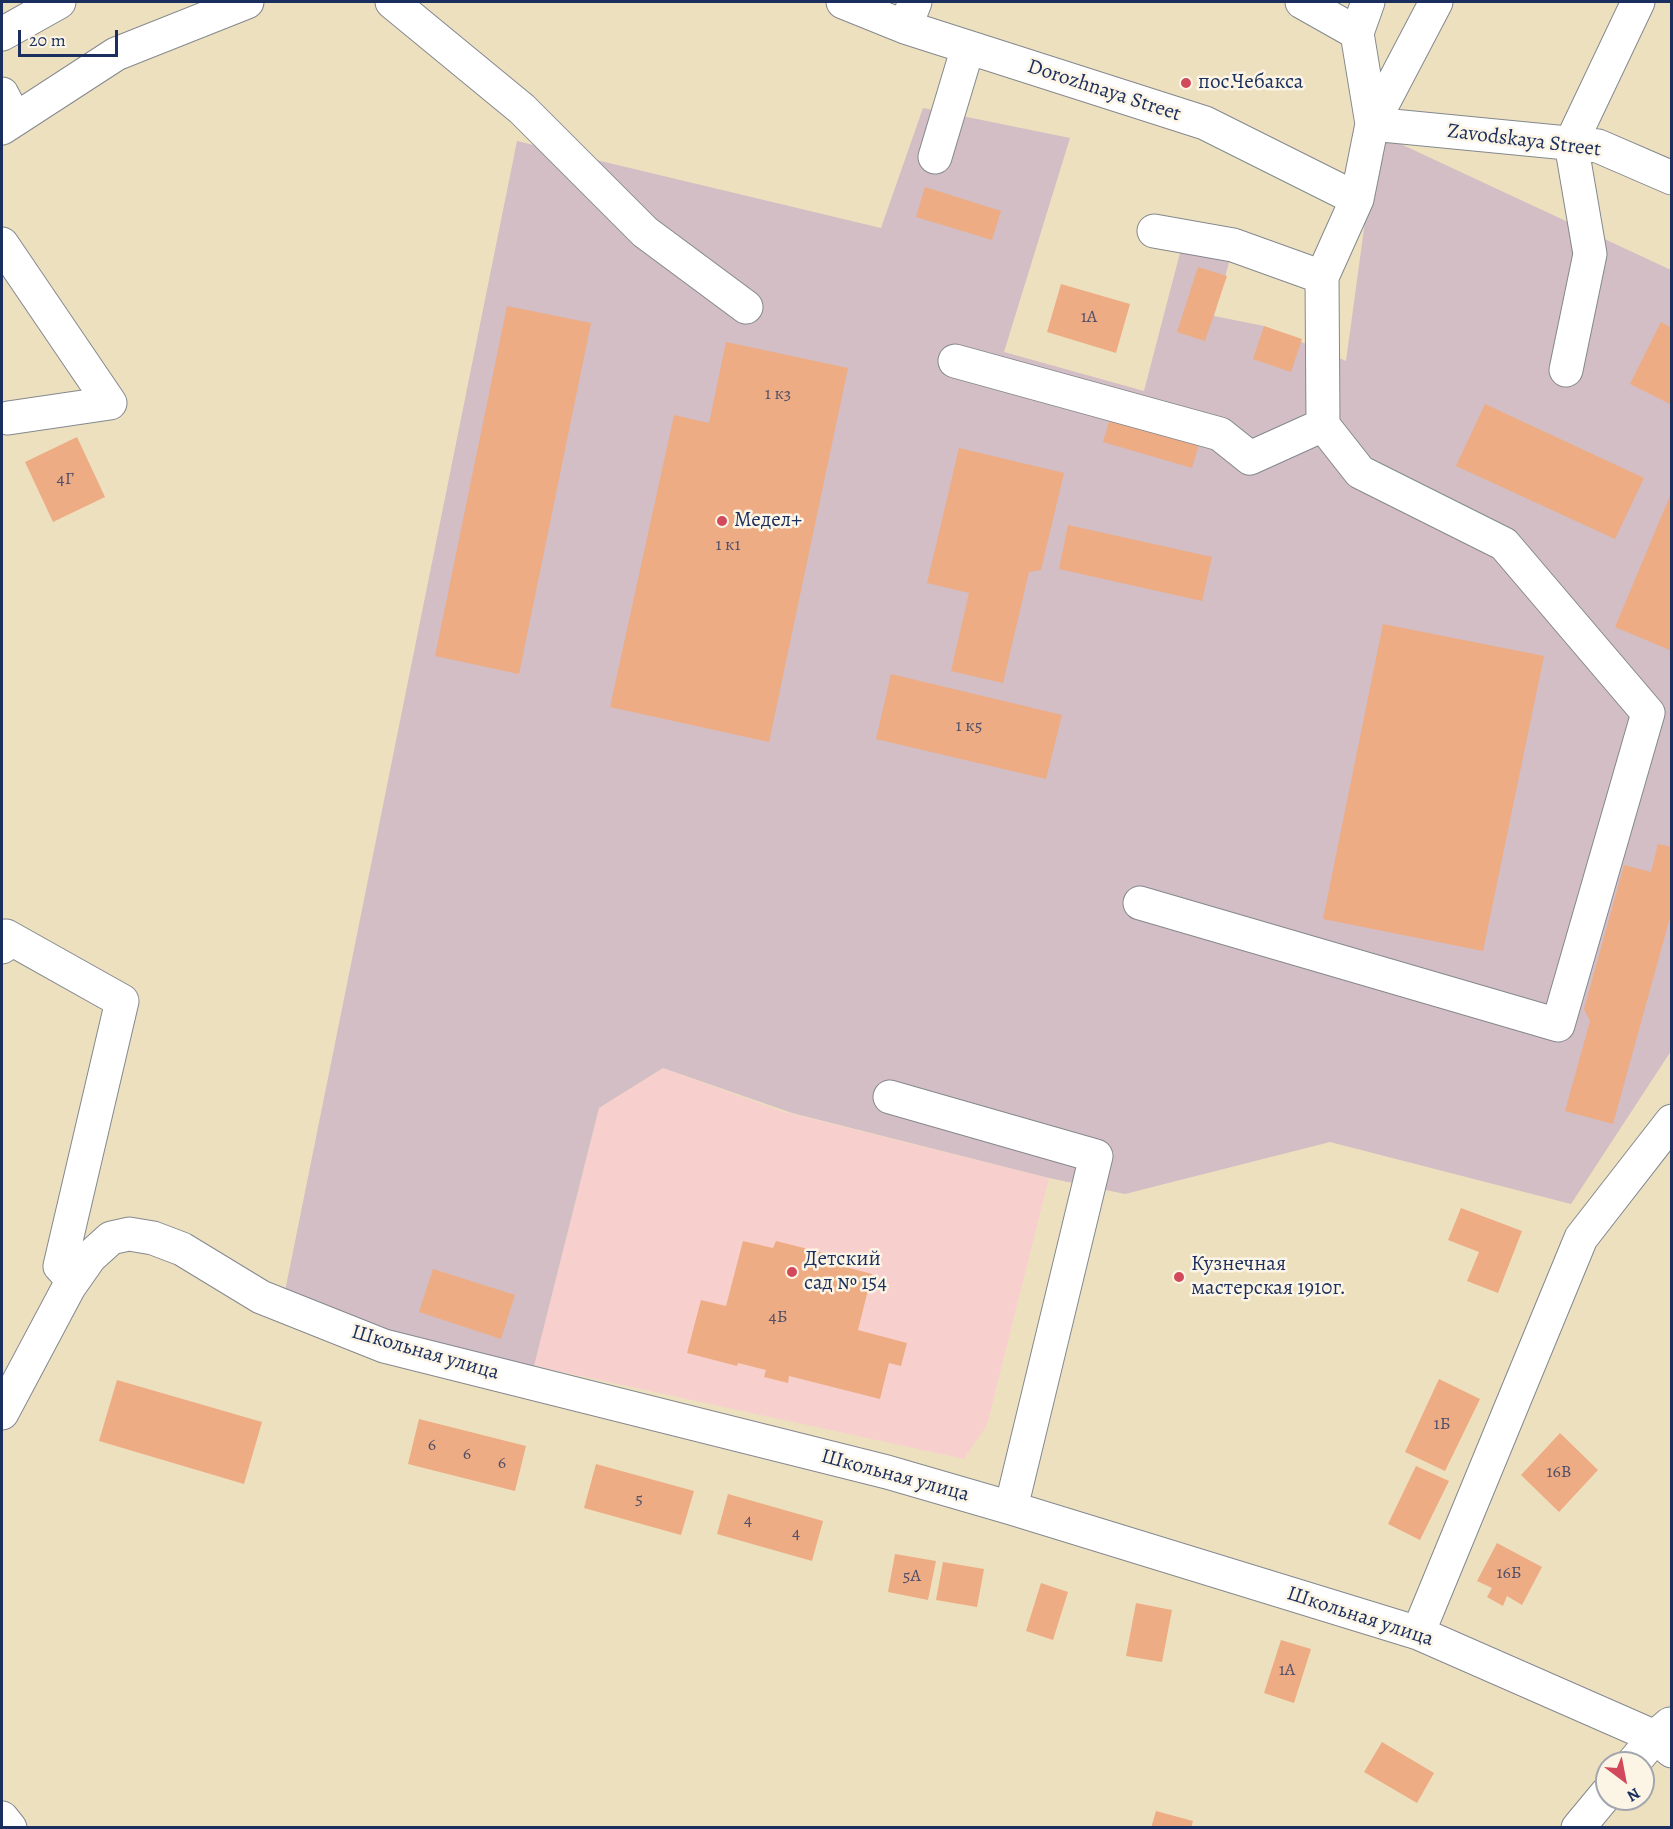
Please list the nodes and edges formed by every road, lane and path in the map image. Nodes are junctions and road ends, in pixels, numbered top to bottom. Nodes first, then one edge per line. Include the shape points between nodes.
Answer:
1 (59, 2) edge
2 (247, 2) edge
3 (392, 2) edge
4 (843, 2) edge
5 (1302, 2) edge
6 (1368, 2) edge
7 (1436, 2) edge
8 (1638, 2) edge
9 (910, 14) edge
10 (1357, 33) junction
11 (2, 34) edge
12 (968, 47) junction
13 (6, 114) edge
14 (1372, 124) junction
15 (1571, 143) junction
16 (935, 157) dead end
17 (1671, 178) edge
18 (1357, 199) junction
19 (1154, 231) dead end
20 (2, 244) edge
21 (1323, 278) junction
22 (746, 307) dead end
23 (955, 361) dead end
24 (1566, 370) dead end
25 (8, 418) dead end
26 (1323, 425) junction
27 (1140, 903) dead end
28 (2, 947) edge
29 (890, 1097) dead end
30 (1671, 1121) edge
31 (74, 1280) junction
32 (2, 1413) edge
33 (1011, 1508) junction
34 (1418, 1633) junction
35 (1666, 1737) edge
36 (1648, 1751) edge
37 (1595, 1807) edge
38 (2, 1818) edge
39 (9, 1827) edge
40 (1578, 1827) edge

1 - 11 street
2 - 13 street via 117,54
3 - 22 street via 522,109 645,232
4 - 9 street, Dorozhnaya Street
5 - 10 street
6 - 10 street
7 - 14 street
8 - 15 street
9 - 12 street, Dorozhnaya Street
10 - 14 street
12 - 16 street
12 - 18 street, Dorozhnaya Street via 1205,123
14 - 15 street, Zavodskaya Street
14 - 18 street
15 - 17 street, Zavodskaya Street via 1598,146
15 - 24 street via 1590,254
18 - 21 street
19 - 21 street via 1233,245
20 - 25 street via 110,403
21 - 26 street
23 - 26 street via 1220,434 1250,458
26 - 27 street via 1360,472 1504,544 1647,713 1558,1025
28 - 31 street via 6,936 122,1000 60,1266
29 - 33 street via 1096,1156
30 - 34 street via 1581,1238
31 - 32 street
31 - 33 street, Школьная улица via 90,1257 111,1238 129,1234 153,1238 182,1249 261,1297 384,1346 887,1472
33 - 34 street, Школьная улица
34 - 35 street, Школьная улица
35 - 36 street
37 - 40 street
38 - 39 street

